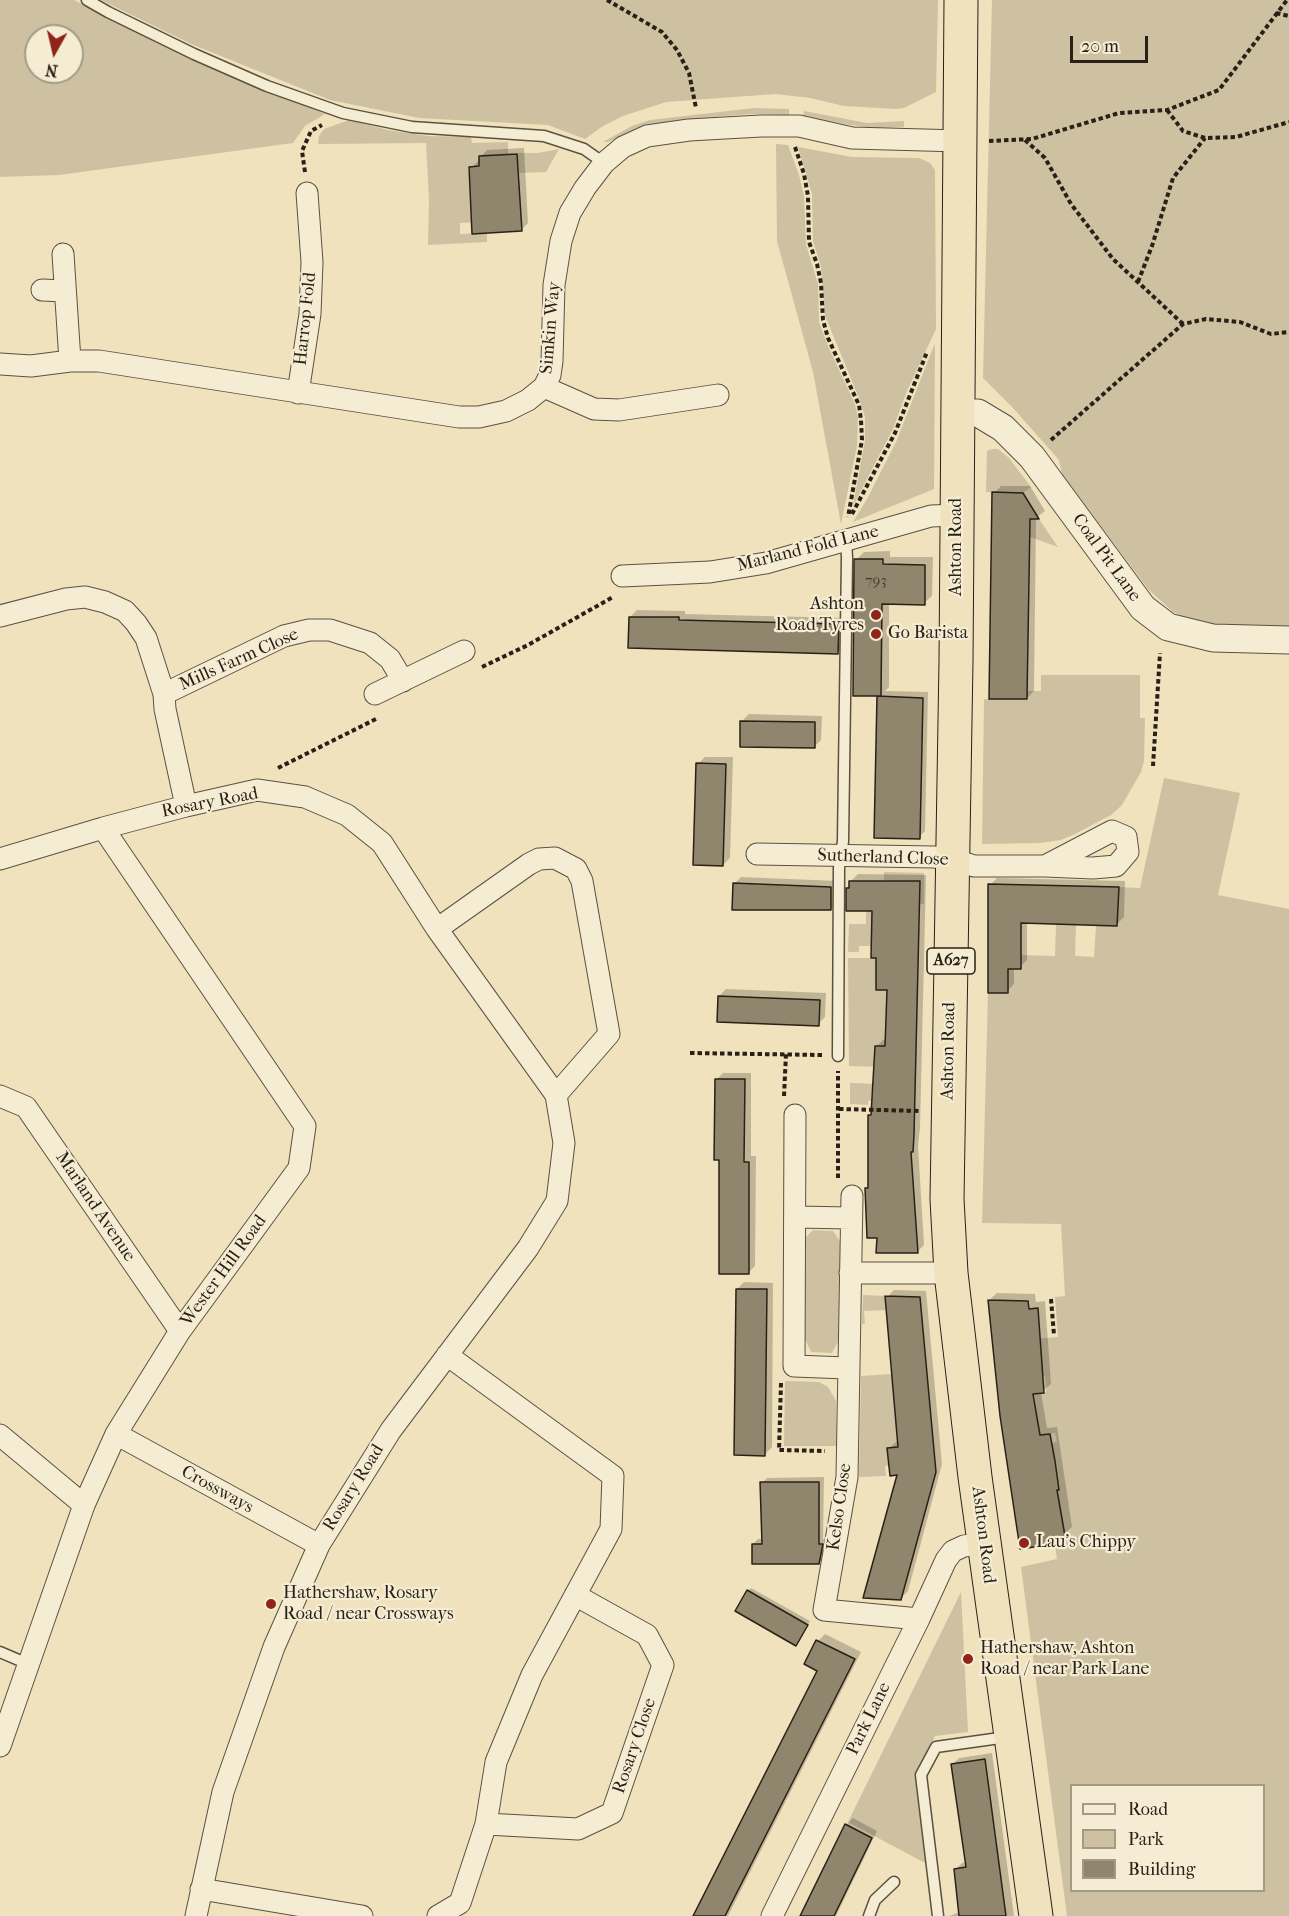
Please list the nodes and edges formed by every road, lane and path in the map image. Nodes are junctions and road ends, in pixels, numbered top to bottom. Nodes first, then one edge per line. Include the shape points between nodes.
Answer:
1 (87, 0) edge
2 (607, 0) edge
3 (961, 0) edge
4 (1287, 0) edge
5 (1276, 13) junction
6 (1289, 16) edge
7 (696, 108) dead end
8 (1167, 110) junction
9 (343, 113) junction
10 (1289, 122) edge
11 (1205, 138) junction
12 (1025, 140) junction
13 (795, 141) dead end
14 (960, 141) junction
15 (604, 163) junction
16 (307, 193) joint
17 (63, 254) dead end
18 (1138, 282) junction
19 (42, 290) dead end
20 (65, 291) junction
21 (1183, 324) junction
22 (1289, 332) edge
23 (929, 348) dead end
24 (70, 361) junction
25 (0, 364) edge
26 (544, 387) junction
27 (298, 393) junction
28 (718, 395) dead end
29 (958, 412) junction
30 (1032, 457) junction
31 (958, 515) junction
32 (846, 540) junction
33 (622, 576) dead end
34 (0, 615) edge
35 (1168, 627) junction
36 (1289, 640) edge
37 (464, 651) dead end
38 (403, 681) junction
39 (164, 694) junction
40 (375, 694) dead end
41 (1153, 766) dead end
42 (186, 806) junction
43 (103, 828) junction
44 (757, 854) dead end
45 (841, 855) junction
46 (0, 859) edge
47 (952, 859) junction
48 (1045, 866) dead end
49 (437, 929) junction
50 (690, 1053) dead end
51 (786, 1054) junction
52 (838, 1056) junction
53 (556, 1095) junction
54 (0, 1096) edge
55 (839, 1108) junction
56 (925, 1111) dead end
57 (795, 1115) joint
58 (852, 1196) dead end
59 (795, 1217) junction
60 (844, 1218) junction
61 (850, 1273) junction
62 (951, 1273) junction
63 (1051, 1299) dead end
64 (180, 1331) junction
65 (1054, 1335) dead end
66 (447, 1355) junction
67 (847, 1368) junction
68 (781, 1378) dead end
69 (116, 1434) junction
70 (0, 1435) edge
71 (847, 1452) junction
72 (84, 1505) junction
73 (984, 1543) junction
74 (318, 1545) junction
75 (575, 1595) junction
76 (919, 1619) junction
77 (0, 1652) edge
78 (27, 1664) junction
79 (1010, 1736) junction
80 (1, 1739) edge
81 (486, 1824) junction
82 (894, 1882) dead end
83 (201, 1889) junction
84 (196, 1916) edge
85 (362, 1916) edge
86 (438, 1916) edge
87 (772, 1916) edge
88 (869, 1916) edge
89 (938, 1916) edge
90 (1036, 1916) edge

1 - 9 lane via 194,54
2 - 7 path via 662,32 677,50 689,73
3 - 14 highway, Ashton Road / A627
4 - 5 path
5 - 6 path
5 - 8 path via 1219,90
8 - 11 path via 1183,131
8 - 12 path via 1119,113
9 - 15 lane via 423,128 544,136 584,149
9 - 16 path via 311,132 302,151
10 - 11 path via 1236,137
11 - 18 path via 1173,178
12 - 14 path
12 - 18 path via 1045,158 1071,204 1113,259
13 - 23 path via 808,196 809,242 818,264 823,320 859,405 862,440 847,522 895,433
14 - 15 street, Simkin Way via 852,138 806,127 689,130 647,136 623,147
14 - 29 highway, Ashton Road / A627
15 - 26 street, Simkin Way via 570,213 561,241 554,285 552,361
16 - 27 street, Harrop Fold via 303,246 310,314
17 - 20 street
18 - 21 path
19 - 20 street
20 - 24 street
21 - 22 path via 1206,319 1240,322 1271,334
21 - 30 path
24 - 25 street, Simkin Way via 31,366
24 - 27 street, Simkin Way via 99,361
26 - 27 street, Simkin Way via 506,411 479,417
26 - 28 street via 594,409 672,412
29 - 30 street, Coal Pit Lane via 978,413 1003,428
29 - 31 highway, Ashton Road / A627
30 - 35 street, Coal Pit Lane via 1143,608
31 - 32 street, Marland Fold Lane via 931,516
31 - 47 highway, Ashton Road / A627
32 - 33 street, Marland Fold Lane via 755,565 711,572
32 - 45 lane
34 - 39 street, Mills Farm Close via 85,597 125,611 146,638
35 - 36 street, Coal Pit Lane via 1213,638
35 - 41 path via 1160,647
37 - 38 street
38 - 39 street, Mills Farm Close via 390,659 370,643 330,630 309,630 284,636
38 - 40 street
39 - 42 street, Mills Farm Close
42 - 43 street, Rosary Road
42 - 49 street, Rosary Road via 257,790 305,797 347,816 382,843
43 - 46 street, Rosary Road
43 - 64 street, Wester Hill Road via 305,1126 299,1168
44 - 45 street, Sutherland Close
45 - 47 street, Sutherland Close
45 - 52 lane
47 - 48 street, Sutherland Close via 974,866
47 - 62 highway, Ashton Road / A627 via 947,1199
49 - 53 street, Rosary Road
49 - 53 street via 539,859 555,858 576,869 582,881 609,1034
50 - 51 path
51 - 52 path
51 - 57 path via 783,1114
52 - 55 path
53 - 66 street, Rosary Road via 564,1143 557,1201 528,1248
54 - 64 street, Marland Avenue via 26,1107
55 - 56 path
55 - 60 path
57 - 59 street
58 - 60 street, Kelso Close
59 - 60 street
59 - 67 street via 794,1366
60 - 61 street, Kelso Close
61 - 62 street
61 - 67 street, Kelso Close
62 - 73 highway, Ashton Road / A627
63 - 65 path
64 - 69 street, Wester Hill Road
66 - 74 street, Rosary Road via 391,1430
66 - 75 street via 613,1476 611,1529
67 - 71 street, Kelso Close
68 - 71 path via 779,1450
69 - 72 street, Wester Hill Road
69 - 74 street, Crossways
70 - 72 street
71 - 76 street, Kelso Close via 847,1477 824,1610
72 - 78 street, Wester Hill Road
73 - 76 street, Park Lane via 953,1551
73 - 79 highway, Ashton Road / A627
74 - 83 street, Rosary Road via 273,1647 227,1781
75 - 81 street via 532,1675 496,1762
75 - 81 street, Rosary Close via 647,1635 663,1665 612,1813 578,1829
76 - 87 street, Park Lane
77 - 78 lane
78 - 80 street, Wester Hill Road
79 - 89 lane via 936,1747 921,1775
79 - 90 highway, Ashton Road / A627
81 - 86 street via 460,1903
82 - 88 lane via 875,1900
83 - 84 street, Rosary Road
83 - 85 street

